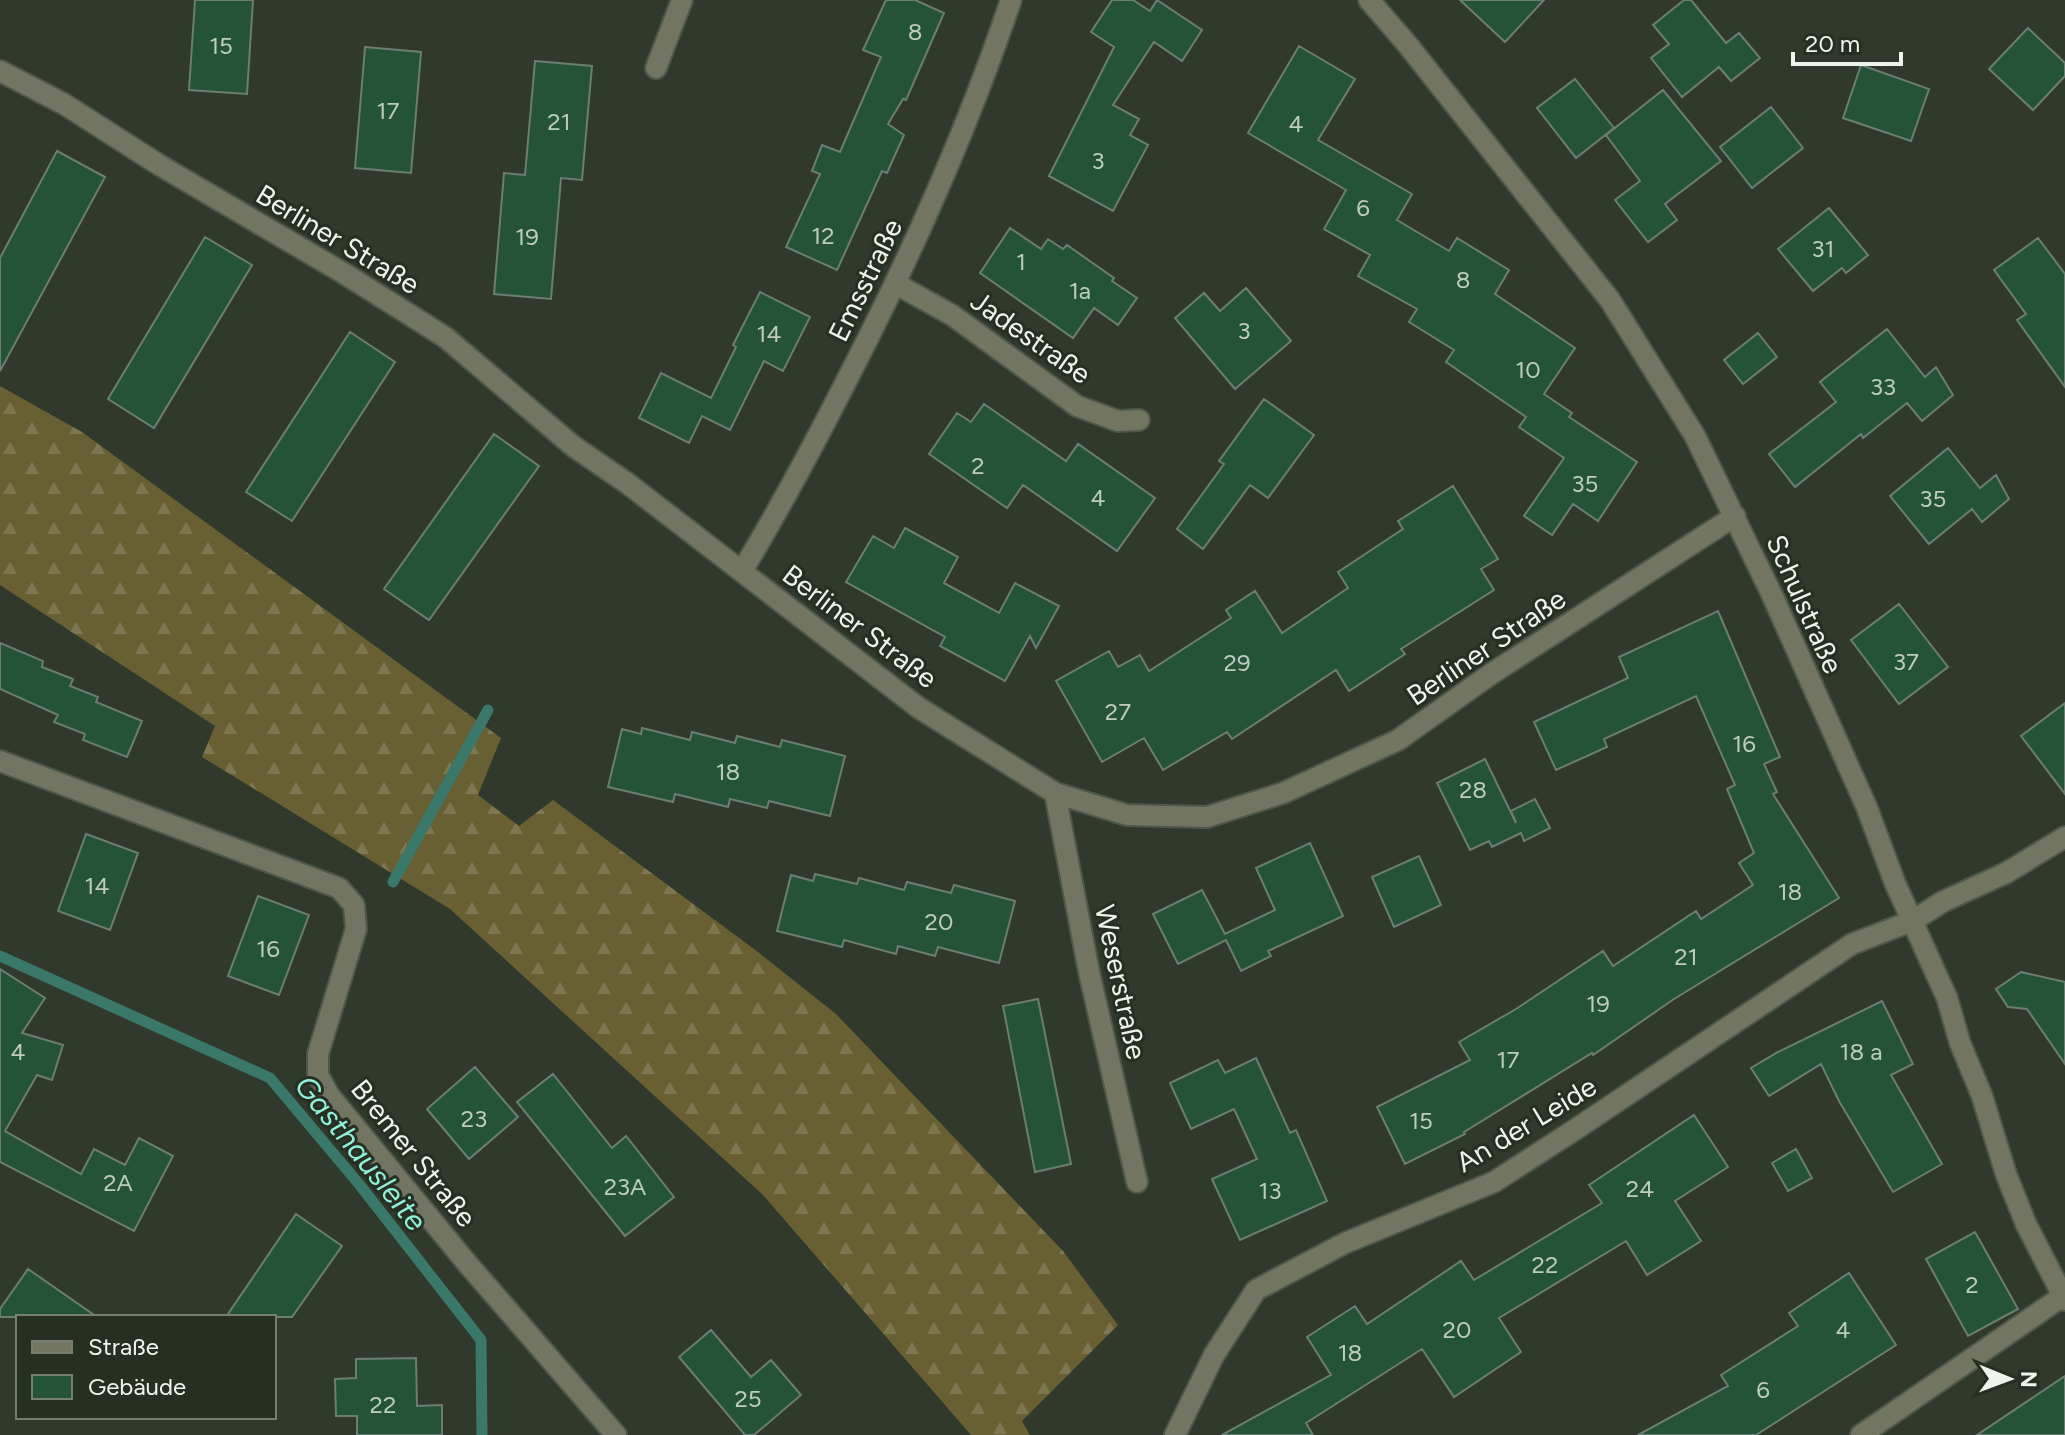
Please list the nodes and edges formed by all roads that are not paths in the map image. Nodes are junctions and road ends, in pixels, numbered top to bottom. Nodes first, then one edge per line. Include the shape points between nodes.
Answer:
1 (682, 0) edge
2 (1011, 0) edge
3 (1369, 0) edge
4 (656, 68) dead end
5 (0, 71) edge
6 (896, 284) junction
7 (1139, 420) dead end
8 (1735, 516) junction
9 (742, 571) junction
10 (0, 761) edge
11 (1055, 793) junction
12 (2065, 837) edge
13 (1912, 921) junction
14 (1137, 1182) dead end
15 (2064, 1298) edge
16 (616, 1435) edge
17 (1175, 1435) edge
18 (1861, 1435) edge

1 - 4 street
2 - 6 street, Emsstraße via 962,134
3 - 8 street, Schulstraße via 1610,300 1695,436
5 - 9 street, Berliner Straße via 64,104 445,337 573,446
6 - 7 street, Jadestraße via 952,315 1077,406 1118,421
6 - 9 street, Emsstraße via 779,511
8 - 11 street, Berliner Straße via 1398,740 1283,793 1207,817 1127,815
8 - 13 street, Schulstraße via 1867,808
9 - 11 street, Berliner Straße via 919,708
10 - 16 street, Bremer Straße via 339,888 354,905 356,929 318,1054 318,1075 466,1262
11 - 14 street, Weserstraße
12 - 13 street, An der Leide
13 - 15 street, Schulstraße via 1947,998 2006,1174
13 - 17 street, An der Leide via 1852,944 1494,1182 1345,1243 1256,1290 1214,1355
15 - 18 street

